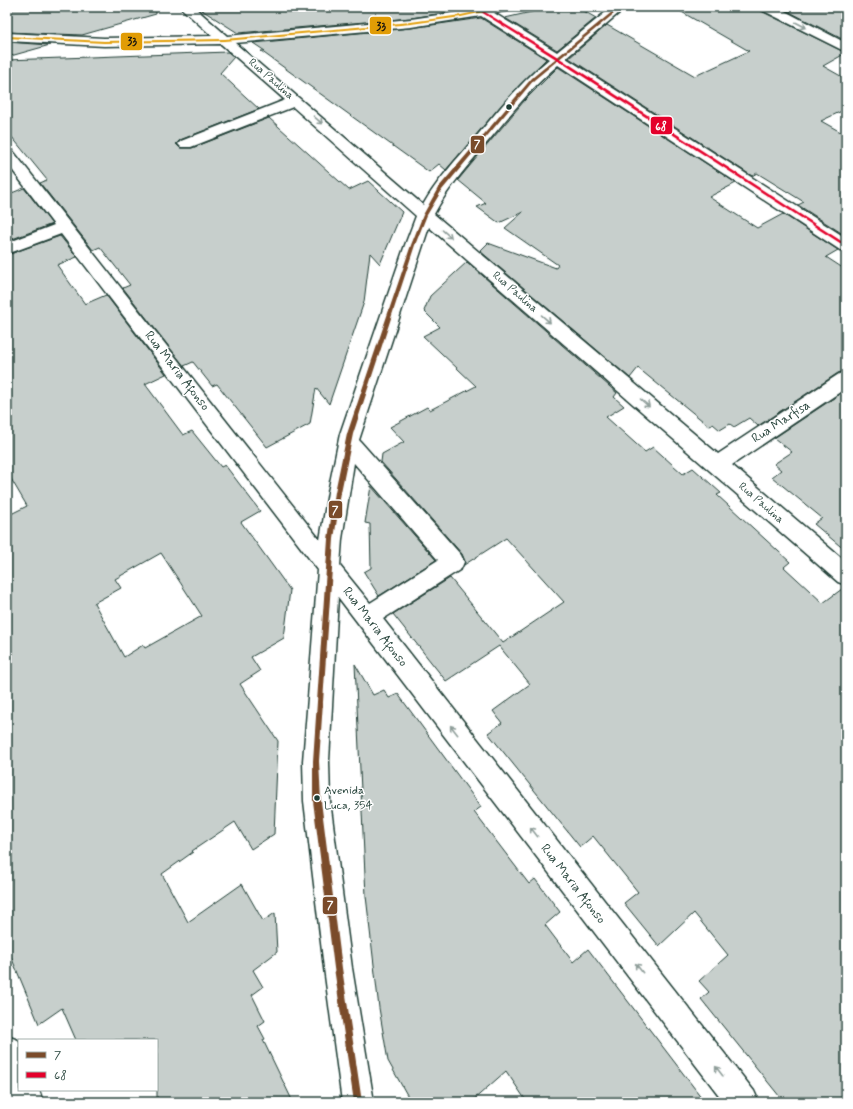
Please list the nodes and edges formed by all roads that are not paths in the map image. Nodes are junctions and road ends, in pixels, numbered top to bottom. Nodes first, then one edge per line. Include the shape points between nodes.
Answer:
1 (186, 7) edge
2 (504, 7) edge
3 (620, 7) edge
4 (767, 7) edge
5 (480, 10) edge
6 (7, 37) edge
7 (225, 40) junction
8 (846, 48) edge
9 (557, 58) junction
10 (296, 101) junction
11 (186, 144) dead end
12 (7, 153) edge
13 (425, 215) junction
14 (64, 227) junction
15 (846, 246) edge
16 (7, 249) edge
17 (846, 379) edge
18 (348, 443) junction
19 (717, 465) junction
20 (329, 567) junction
21 (846, 575) edge
22 (367, 617) junction
23 (7, 1050) edge
24 (18, 1078) edge
25 (23, 1091) edge
26 (27, 1102) edge
27 (358, 1102) edge
28 (742, 1102) edge

1 - 7 street, Rua Paulina
2 - 5 street
3 - 9 street
4 -> 8 street
5 - 7 street via 411,23
5 - 9 street
6 - 7 street via 104,42
7 - 10 street, Rua Paulina
9 - 13 street via 533,79 468,154 440,189
9 - 15 street
10 - 11 street
10 -> 13 street, Rua Paulina
12 - 14 street, Rua Maria Afonso
13 - 18 street
13 -> 19 street, Rua Paulina
14 - 16 street
14 - 20 street, Rua Maria Afonso
17 - 19 street, Rua Marfisa
18 - 20 street via 338,492
18 - 22 street via 453,562
19 - 21 street, Rua Paulina
20 - 22 street, Rua Maria Afonso
20 - 27 street via 316,761 317,801
28 -> 22 street, Rua Maria Afonso
23 - 24 street
25 - 26 street

